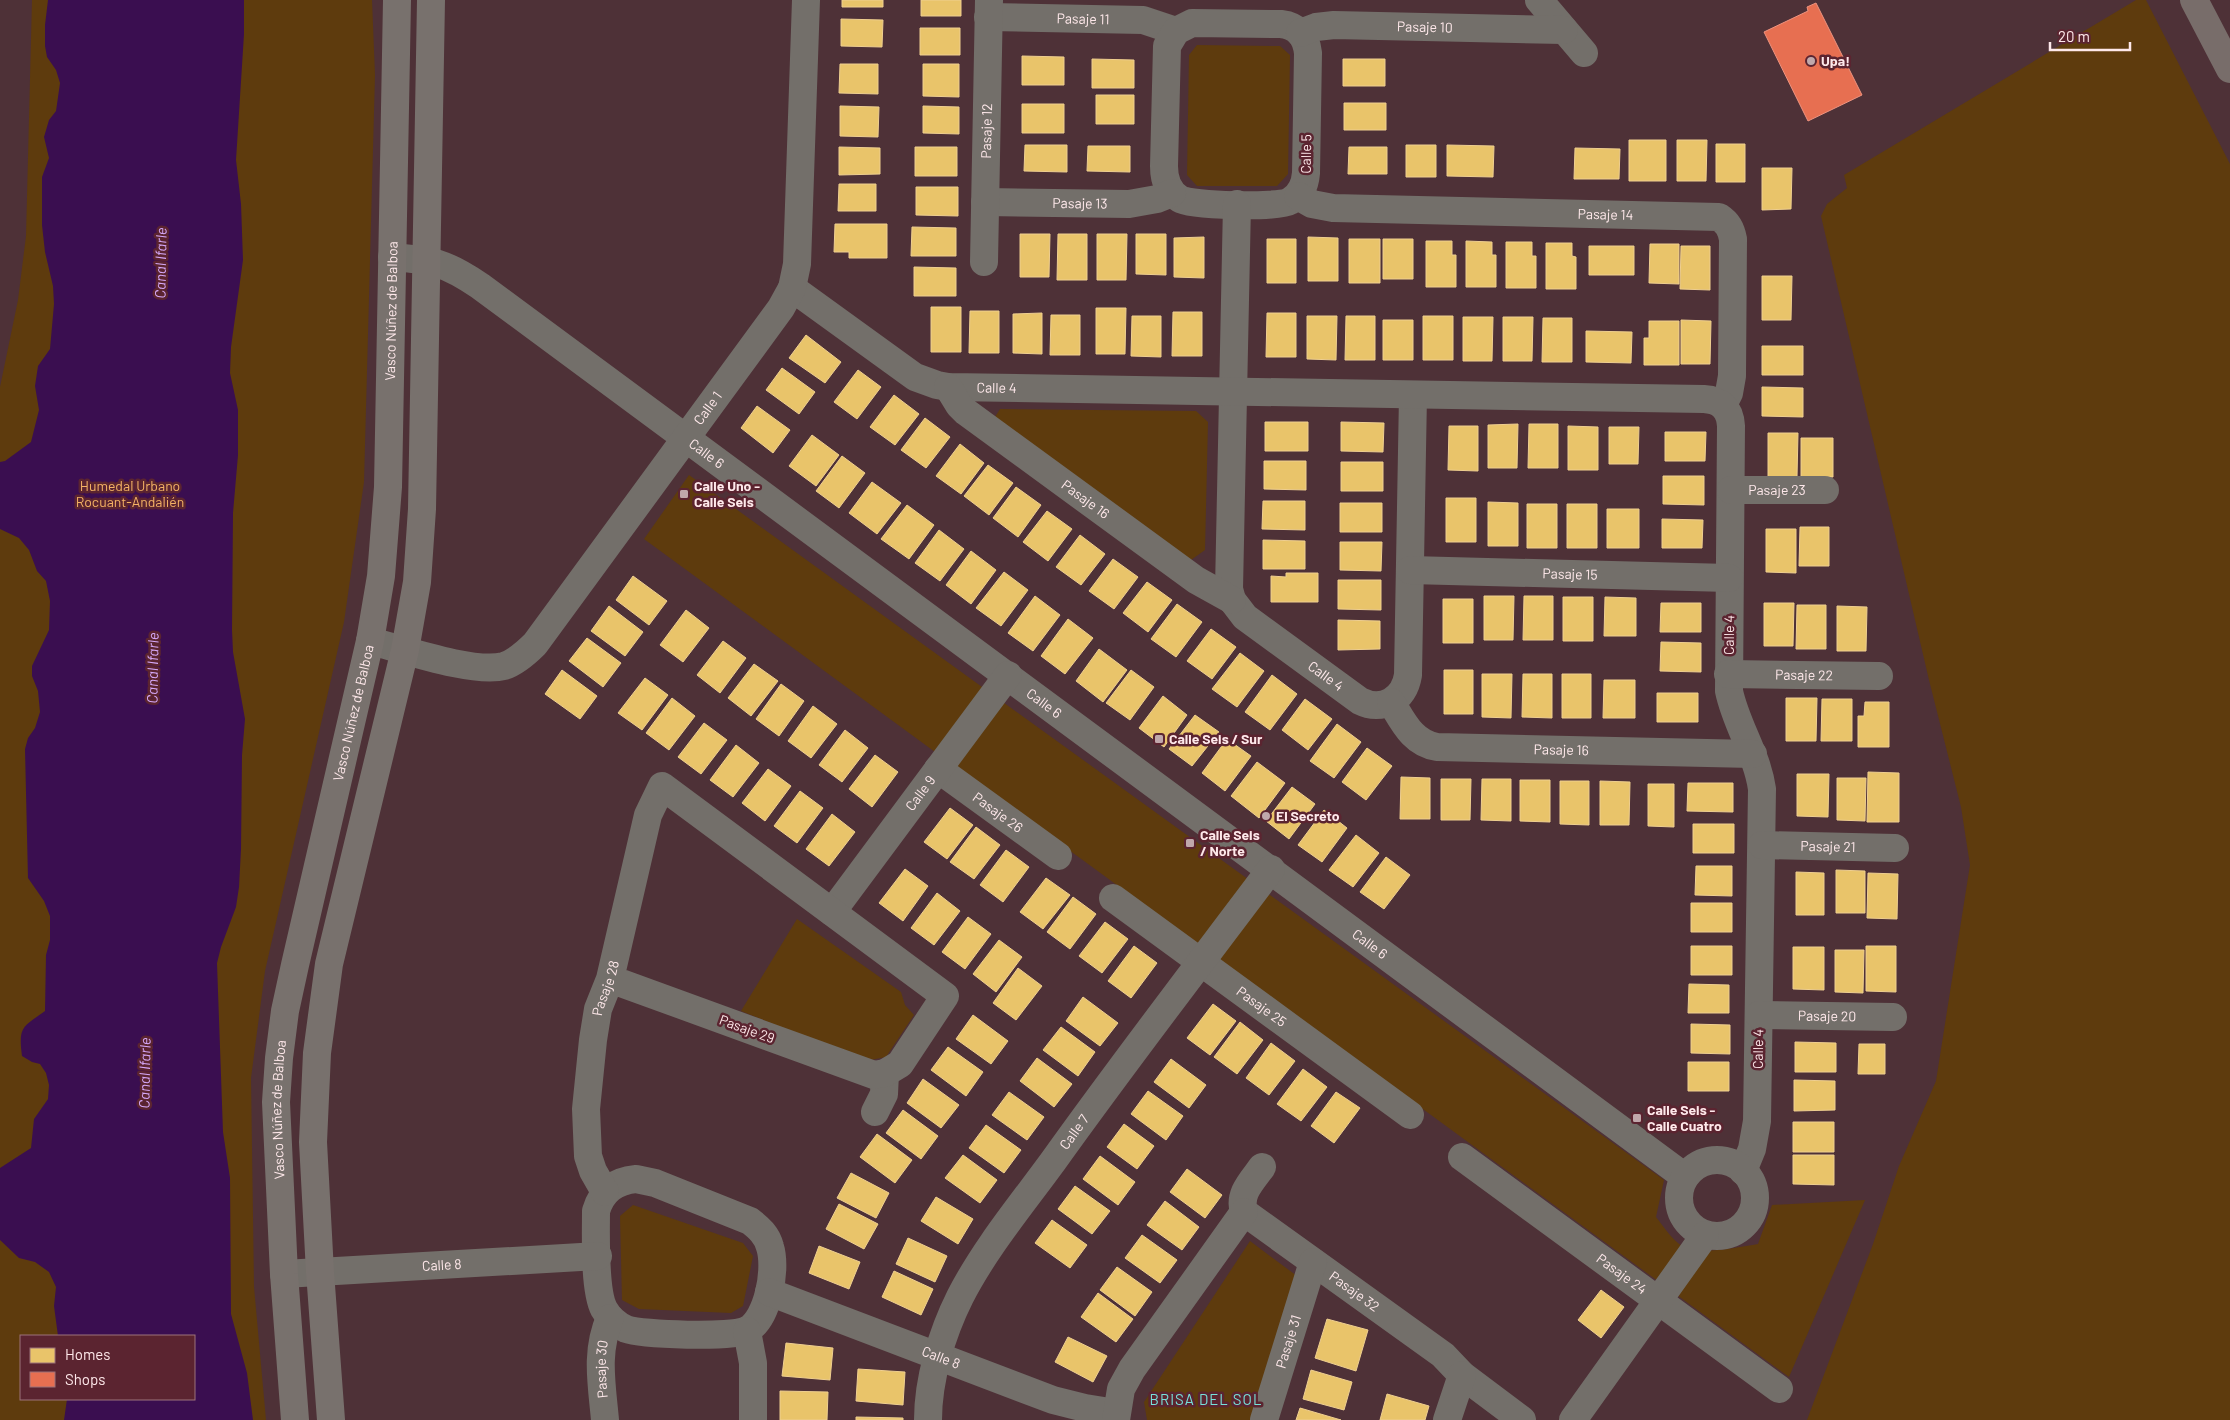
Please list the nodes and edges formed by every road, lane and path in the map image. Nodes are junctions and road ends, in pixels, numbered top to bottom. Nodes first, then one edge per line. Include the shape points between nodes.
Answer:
1 (396, 0) edge
2 (431, 0) edge
3 (806, 0) edge
4 (1539, 0) edge
5 (2194, 0) edge
6 (989, 8) edge
7 (1558, 30) junction
8 (1176, 31) junction
9 (1300, 32) junction
10 (1584, 53) dead end
11 (2230, 69) edge
12 (1172, 193) junction
13 (1298, 196) junction
14 (985, 202) junction
15 (1237, 204) junction
16 (392, 257) junction
17 (427, 260) junction
18 (984, 262) dead end
19 (792, 288) junction
20 (948, 387) junction
21 (1233, 392) junction
22 (1413, 394) junction
23 (1723, 405) junction
24 (686, 438) junction
25 (1731, 490) junction
26 (1824, 490) dead end
27 (1410, 570) junction
28 (1730, 578) junction
29 (1232, 600) junction
30 (370, 641) junction
31 (405, 650) junction
32 (1728, 674) junction
33 (1008, 675) junction
34 (1879, 676) dead end
35 (1391, 702) junction
36 (1753, 754) junction
37 (938, 769) junction
38 (1762, 845) junction
39 (1895, 848) dead end
40 (1058, 856) dead end
41 (1271, 869) junction
42 (1114, 898) dead end
43 (832, 912) junction
44 (1201, 962) junction
45 (610, 979) junction
46 (1759, 1015) junction
47 (1893, 1017) dead end
48 (884, 1073) junction
49 (875, 1112) dead end
50 (1410, 1115) dead end
51 (1462, 1157) dead end
52 (1262, 1167) dead end
53 (1743, 1171) junction
54 (1685, 1177) junction
55 (605, 1192) junction
56 (1244, 1212) junction
57 (1705, 1235) junction
58 (598, 1256) junction
59 (1313, 1262) junction
60 (320, 1272) junction
61 (284, 1274) junction
62 (769, 1292) junction
63 (1658, 1300) junction
64 (610, 1318) junction
65 (747, 1330) junction
66 (938, 1355) junction
67 (1462, 1375) junction
68 (1780, 1390) dead end
69 (1116, 1416) edge
70 (295, 1420) edge
71 (331, 1420) edge
72 (606, 1420) edge
73 (753, 1420) edge
74 (928, 1420) edge
75 (1264, 1420) edge
76 (1447, 1420) edge
77 (1522, 1420) edge
78 (1572, 1420) edge

1 - 16 street, Vasco Núñez de Balboa
2 - 17 street
3 - 19 street, Calle 1 via 797,264
4 - 7 street
5 - 11 main road
6 - 8 street, Pasaje 11 via 1142,20
6 - 14 street, Pasaje 12
7 - 9 street, Pasaje 10 via 1334,25
7 - 10 street
8 - 9 street via 1202,22 1281,24
8 - 12 street via 1167,46 1164,157 1164,176
9 - 13 street, Calle 5 via 1308,53 1306,181
12 - 14 street, Pasaje 13 via 1129,204
12 - 15 street via 1187,202
13 - 15 street via 1284,204
13 - 23 street, Pasaje 14 via 1312,204 1333,208 1719,217 1732,230 1733,239 1732,376
14 - 18 street, Pasaje 12
15 - 21 street
16 - 17 street, Calle 6
16 - 30 street, Vasco Núñez de Balboa via 386,532
17 - 24 street, Calle 6 via 450,268 480,286
17 - 31 street via 420,546
19 - 20 street, Calle 4 via 915,377
19 - 24 street, Calle 1 via 781,308
20 - 21 street, Calle 4
20 - 29 street, Pasaje 16 via 966,412 1196,580
21 - 22 street, Calle 4
21 - 29 street via 1228,577
22 - 23 street, Calle 4 via 1704,398
22 - 27 street
23 - 25 street, Calle 4 via 1731,418
24 - 31 street, Calle 1 via 526,653 504,665 482,668
24 - 33 street, Calle 6
25 - 26 street, Pasaje 23
25 - 28 street, Calle 4
27 - 28 street, Pasaje 15
27 - 35 street via 1406,683
28 - 32 street, Calle 4
29 - 35 street, Calle 4 via 1246,616 1360,700 1375,706
30 - 31 street, Calle 1
30 - 61 street, Vasco Núñez de Balboa via 285,1011 276,1102
31 - 60 street via 333,946 322,1009 314,1106
32 - 34 street, Pasaje 22
32 - 36 street, Calle 4 via 1732,707
33 - 37 street, Calle 9
33 - 41 street, Calle 6
35 - 36 street, Pasaje 16 via 1415,738 1429,746
36 - 38 street, Calle 4 via 1762,789
37 - 40 street, Pasaje 26
37 - 43 street, Calle 9
38 - 39 street, Pasaje 21
38 - 46 street, Calle 4
41 - 44 street, Calle 7
41 - 54 street, Calle 6
42 - 44 street, Pasaje 25
43 - 45 street, Pasaje 28 via 662,786 648,815
43 - 48 street via 946,996 900,1064
44 - 50 street, Pasaje 25
44 - 66 street, Calle 7 via 1066,1142 974,1272 948,1324
45 - 48 street, Pasaje 29 via 863,1072
45 - 55 street, Pasaje 28 via 598,1009 586,1109 588,1156
46 - 47 street, Pasaje 20
46 - 53 street, Calle 4 via 1755,1135
48 - 49 street via 884,1094
51 - 63 street, Pasaje 24
52 - 56 street, Calle 8 via 1244,1194
53 - 54 street via 1729,1162 1713,1160 1697,1166
53 - 57 street via 1755,1194 1749,1220 1729,1235
54 - 57 street via 1678,1195 1682,1215 1695,1231
55 - 58 street via 596,1211
55 - 62 street via 626,1180 646,1180 750,1221 759,1228 771,1248
56 - 59 street, Pasaje 32
56 - 69 street, Calle 8 via 1132,1369 1121,1390
57 - 63 street
58 - 60 street, Calle 8
58 - 64 street via 600,1300
59 - 67 street, Pasaje 32 via 1443,1355
59 - 75 street, Pasaje 31
60 - 61 street, Calle 8
60 - 71 street
61 - 70 street, Vasco Núñez de Balboa
62 - 65 street via 759,1319
62 - 66 street, Calle 8
63 - 68 street, Pasaje 24
63 - 78 street
64 - 65 street via 625,1329 643,1332 726,1335
64 - 72 street, Pasaje 30 via 600,1354
65 - 73 street via 753,1363
66 - 69 street, Calle 8 via 1069,1405
66 - 74 street, Calle 7
67 - 76 street
67 - 77 street

